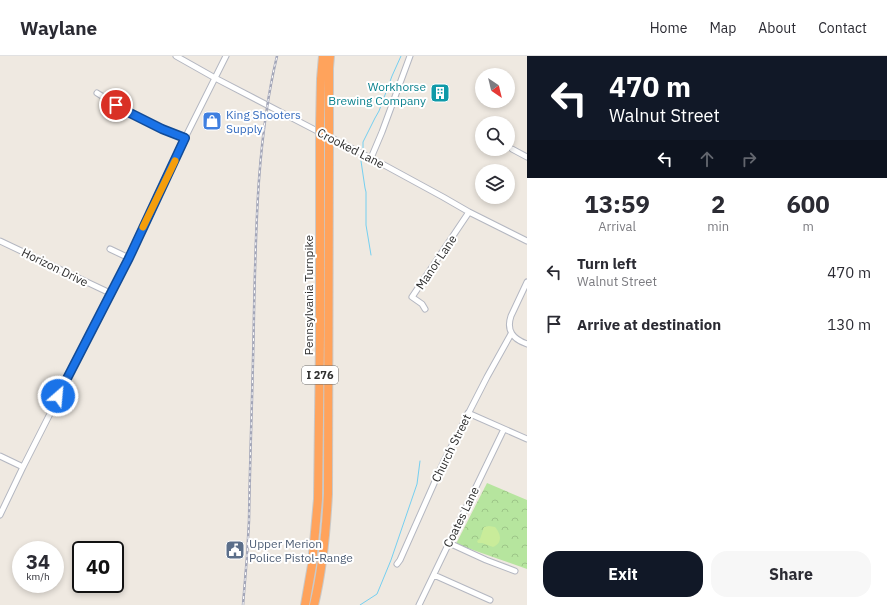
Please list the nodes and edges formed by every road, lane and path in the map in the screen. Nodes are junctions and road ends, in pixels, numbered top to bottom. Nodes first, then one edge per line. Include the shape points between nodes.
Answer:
1 (176, 56) edge
2 (226, 56) edge
3 (323, 56) edge
4 (330, 56) edge
5 (410, 56) edge
6 (215, 78) junction
7 (97, 93) dead end
8 (185, 138) junction
9 (515, 151) edge
10 (527, 157) edge
11 (371, 158) junction
12 (469, 212) junction
13 (0, 241) edge
14 (527, 241) edge
15 (110, 249) dead end
16 (129, 258) junction
17 (527, 282) edge
18 (110, 294) junction
19 (425, 309) dead end
20 (511, 334) junction
21 (527, 344) edge
22 (468, 414) junction
23 (504, 429) junction
24 (527, 439) edge
25 (0, 456) edge
26 (23, 467) junction
27 (0, 515) edge
28 (449, 543) junction
29 (397, 564) dead end
30 (515, 571) dead end
31 (434, 574) junction
32 (490, 600) dead end
33 (305, 605) edge
34 (314, 605) edge
35 (419, 605) edge

1 - 6 street, Crooked Lane
2 - 6 street
3 - 33 highway, Pennsylvania Turnpike / I 276, bridge via 320,125 318,499 312,565
4 - 34 highway, Pennsylvania Turnpike / I 276, bridge via 328,494 324,552
5 - 11 street
6 - 8 street
6 - 11 street, Crooked Lane
7 - 8 street via 126,111
8 - 16 street
9 - 10 street
11 - 12 street, Crooked Lane
12 - 14 street, Crooked Lane
12 - 19 street, Manor Lane via 412,297
13 - 18 street, Horizon Drive
15 - 16 street
16 - 18 street
17 - 20 street via 509,322
18 - 26 street
20 - 21 street
20 - 22 street, Church Street
22 - 23 street
22 - 29 street, Church Street
23 - 24 street
23 - 28 street, Coates Lane
25 - 26 street
26 - 27 street
28 - 30 street
28 - 31 street, Coates Lane
31 - 32 street
31 - 35 street, Coates Lane

